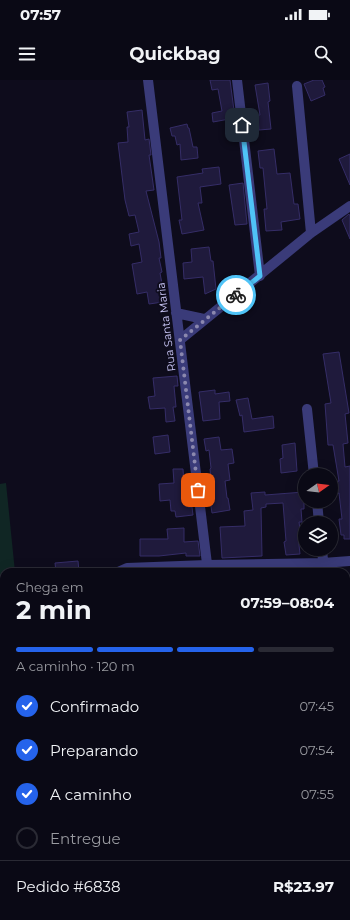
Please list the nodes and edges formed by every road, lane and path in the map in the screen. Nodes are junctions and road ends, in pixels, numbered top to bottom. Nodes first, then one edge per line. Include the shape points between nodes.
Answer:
1 (148, 80) edge
2 (237, 80) edge
3 (297, 86) dead end
4 (350, 206) edge
5 (311, 233) junction
6 (260, 276) junction
7 (176, 313) junction
8 (204, 319) junction
9 (180, 340) junction
10 (307, 409) dead end
11 (313, 468) edge
12 (323, 556) edge
13 (350, 561) edge
14 (127, 568) edge
15 (208, 568) edge
16 (324, 568) edge

1 - 7 street, Rua Santa Maria
2 - 6 street
3 - 5 street
4 - 5 street
5 - 6 street
6 - 8 street
7 - 8 street
7 - 9 street, Rua Santa Maria
8 - 9 street
9 - 15 street, Rua Santa Maria
10 - 11 street
12 - 16 street
13 - 16 street
14 - 15 street
15 - 16 street

